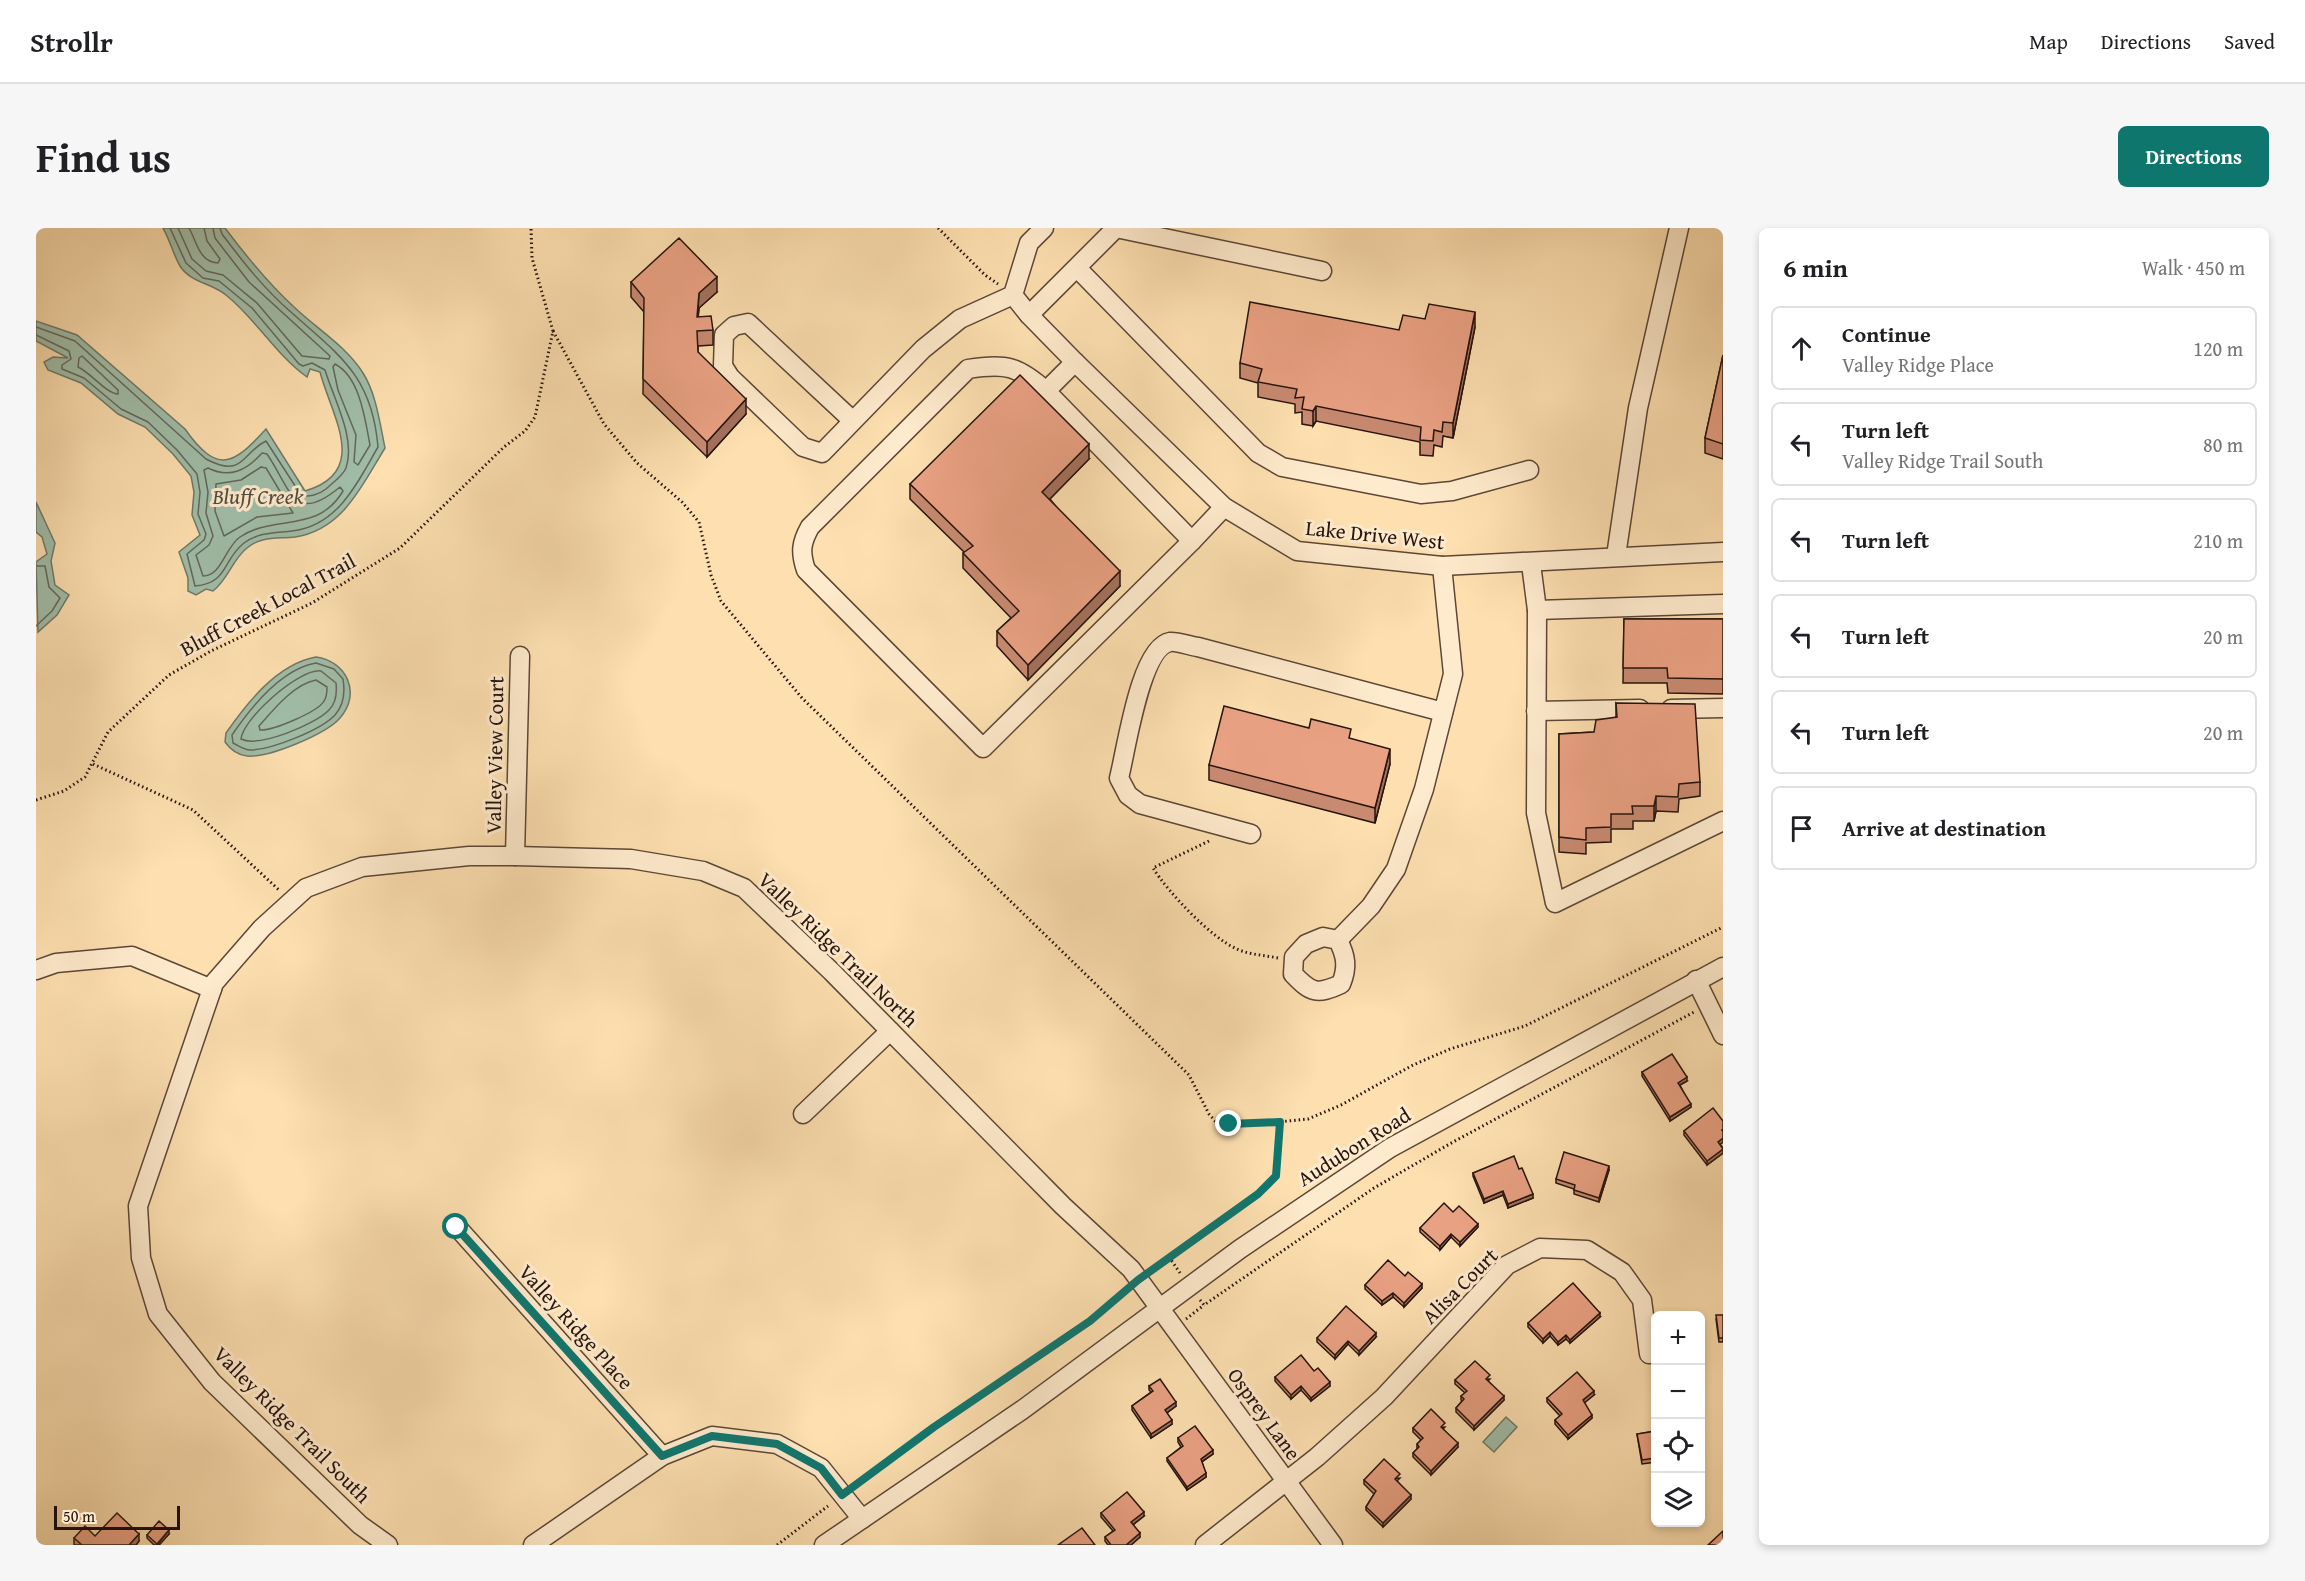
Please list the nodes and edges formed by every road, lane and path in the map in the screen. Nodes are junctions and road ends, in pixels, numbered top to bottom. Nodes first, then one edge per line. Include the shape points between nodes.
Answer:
1 (531, 228) edge
2 (938, 228) edge
3 (1044, 228) edge
4 (1679, 228) edge
5 (1077, 268) junction
6 (1322, 271) dead end
7 (1013, 295) junction
8 (1029, 315) junction
9 (554, 331) junction
10 (1075, 362) junction
11 (1046, 391) junction
12 (853, 421) junction
13 (1529, 470) dead end
14 (1224, 507) junction
15 (1192, 541) junction
16 (1723, 552) edge
17 (1616, 556) junction
18 (1531, 564) junction
19 (1442, 566) junction
20 (1723, 604) edge
21 (1537, 610) junction
22 (520, 656) dead end
23 (1723, 708) edge
24 (1536, 711) junction
25 (1443, 712) junction
26 (93, 764) junction
27 (36, 800) edge
28 (1723, 822) edge
29 (1218, 825) junction
30 (1251, 834) dead end
31 (515, 856) junction
32 (292, 901) junction
33 (1723, 927) edge
34 (1338, 940) junction
35 (1294, 963) junction
36 (1723, 967) edge
37 (36, 970) edge
38 (1696, 980) junction
39 (212, 990) junction
40 (1707, 1002) junction
41 (890, 1030) junction
42 (1723, 1035) edge
43 (803, 1114) dead end
44 (1280, 1122) junction
45 (456, 1227) dead end
46 (1169, 1257) junction
47 (1138, 1280) junction
48 (1190, 1286) junction
49 (1158, 1309) junction
50 (1649, 1354) dead end
51 (662, 1456) junction
52 (1286, 1482) junction
53 (842, 1495) junction
54 (862, 1519) junction
55 (388, 1545) edge
56 (533, 1545) edge
57 (777, 1545) edge
58 (825, 1545) edge
59 (1205, 1545) edge
60 (1333, 1545) edge

1 - 9 path via 534,269
2 - 7 path via 985,275
3 - 7 street via 1029,243
4 - 17 street via 1638,408
5 - 6 street via 1116,228
5 - 8 street
5 - 13 street via 1258,453 1282,467 1421,494 1452,491
7 - 8 street, Lake Drive West
7 - 12 street via 960,319 923,349
8 - 10 street, Lake Drive West
9 - 26 path, Bluff Creek Local Trail via 535,417 449,503 400,548 356,577 169,675 108,732
9 - 44 path via 604,424 636,463 699,522 721,601 802,698 1189,1076 1217,1123
10 - 11 street
10 - 14 street, Lake Drive West
11 - 15 street
11 - 15 street via 1025,373 1008,366 969,369 810,527 802,540 806,570 983,748
12 - 12 street via 822,453 803,447 730,377 723,366 724,335 734,326 748,322
14 - 15 street
14 - 19 street, Lake Drive West via 1297,551
16 - 17 street, Lake Drive West
17 - 18 street, Lake Drive West
18 - 19 street, Lake Drive West
18 - 21 street
19 - 25 street via 1453,674
20 - 21 street
21 - 24 street
22 - 31 street, Valley View Court
23 - 24 street
24 - 28 street via 1536,813 1555,903
25 - 29 street via 1170,642 1154,654 1145,668 1119,778 1128,795 1140,804
25 - 34 street via 1424,789 1396,869 1371,906
26 - 27 path, Bluff Creek Local Trail via 85,777 64,791
26 - 32 path via 193,810
29 - 30 street
29 - 35 path via 1214,838 1153,868 1212,933 1235,949
31 - 32 street, Valley Ridge Trail North via 469,856 362,867 306,888
31 - 41 street, Valley Ridge Trail North via 630,859 703,871 744,888
32 - 39 street, Valley Ridge Trail North via 262,928
33 - 44 path via 1525,1026 1450,1049 1308,1119
34 - 35 street via 1323,937 1306,944 1294,957
34 - 35 street via 1346,954 1341,984 1322,992 1306,988 1293,974
36 - 38 street, Audubon Road
37 - 39 street via 56,963 132,956
38 - 40 street
38 - 48 street, Audubon Road via 1390,1148
39 - 55 street, Valley Ridge Trail South via 138,1206 141,1258 158,1314 212,1382 360,1525
40 - 42 street
40 - 48 path via 1687,1017 1374,1188 1204,1305
41 - 43 street
41 - 47 street, Valley Ridge Trail North
44 - 46 path via 1276,1176 1258,1194
45 - 51 street, Valley Ridge Place
46 - 47 path
46 - 48 path
47 - 49 street, Valley Ridge Trail North
47 - 53 path via 1090,1321
48 - 49 street, Audubon Road
49 - 52 street, Osprey Lane
49 - 54 street, Audubon Road via 1022,1410
50 - 52 street, Alisa Court via 1642,1300 1622,1272 1587,1250 1540,1248 1507,1265 1384,1397
51 - 53 street via 712,1436 777,1444 821,1468
51 - 56 street
52 - 59 street, Alisa Court
52 - 60 street, Osprey Lane
53 - 54 street
53 - 57 path
54 - 58 street, Audubon Road

